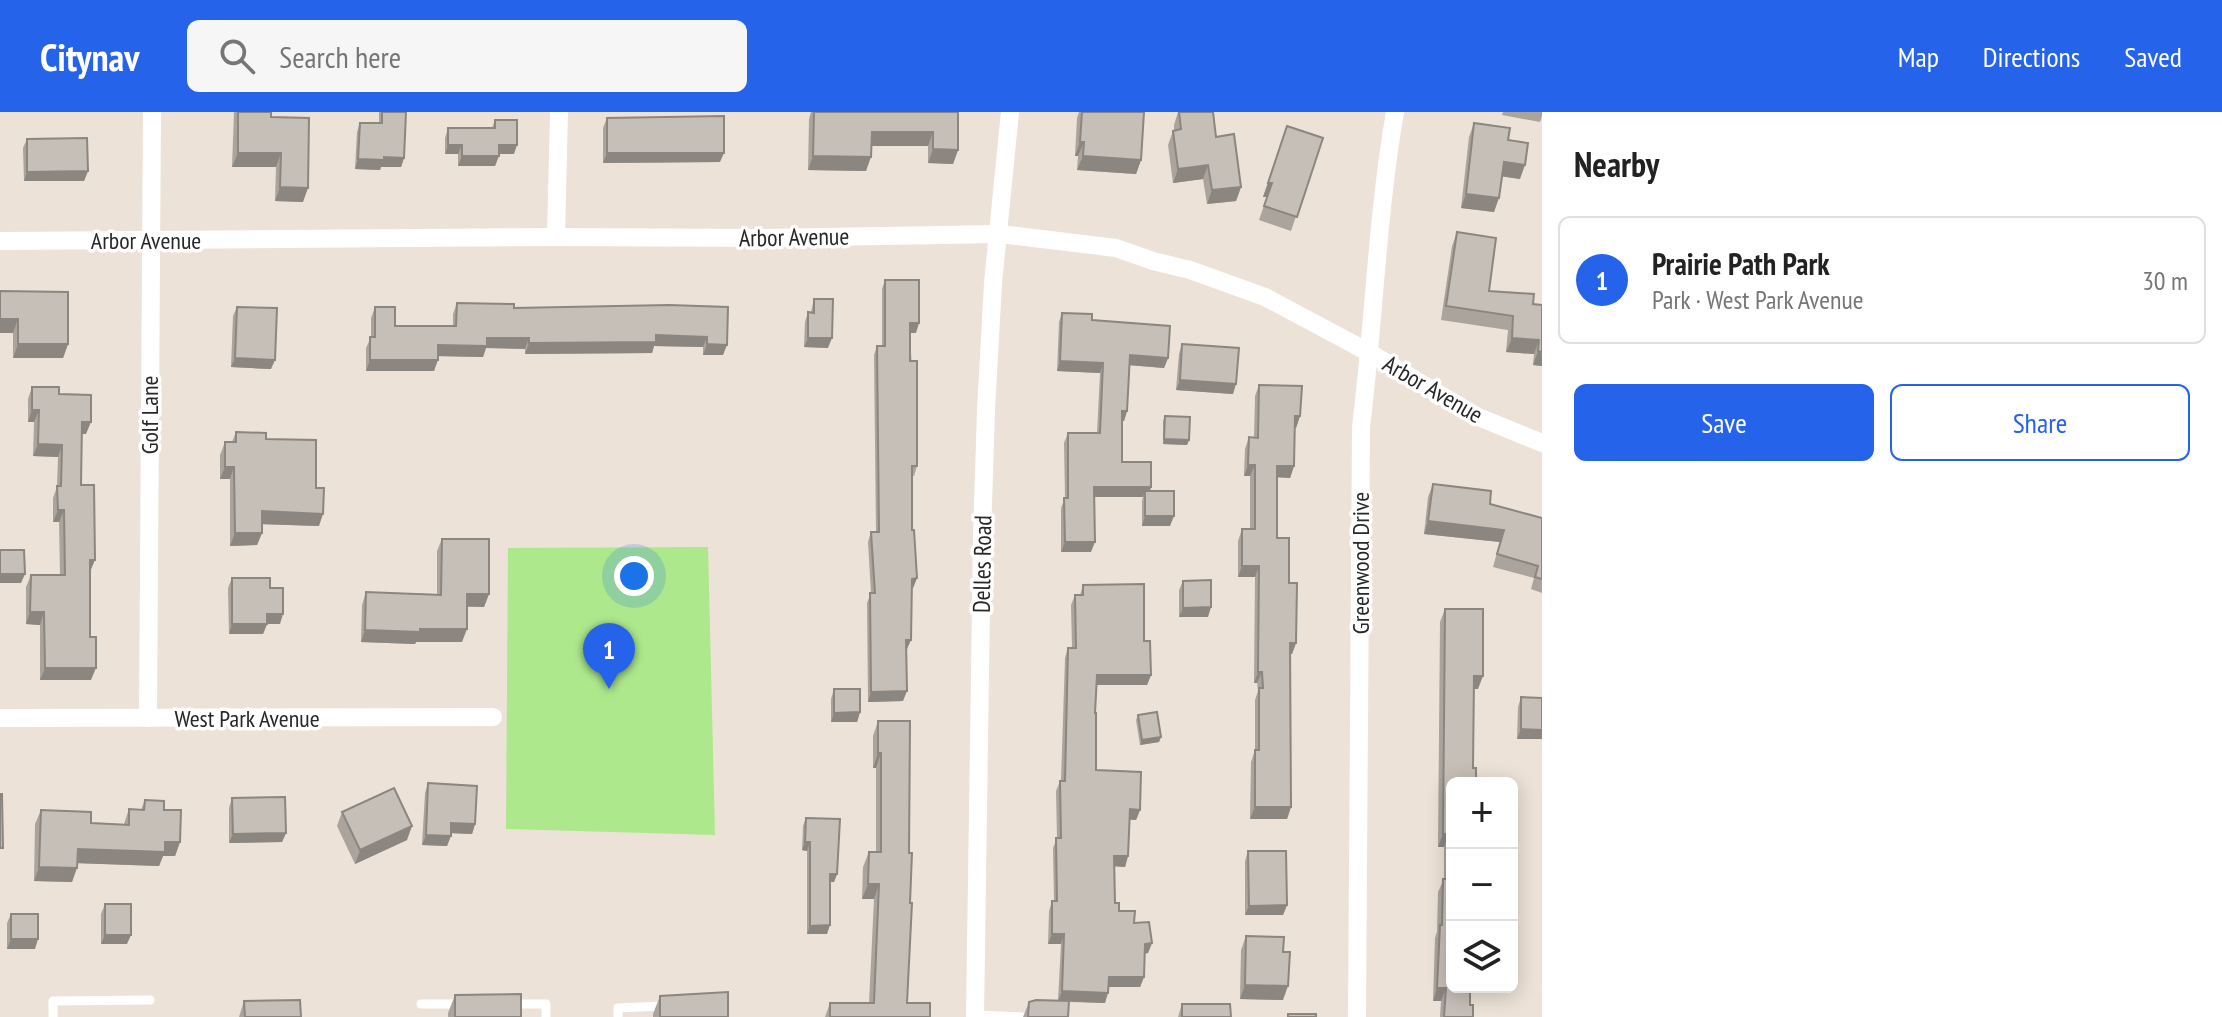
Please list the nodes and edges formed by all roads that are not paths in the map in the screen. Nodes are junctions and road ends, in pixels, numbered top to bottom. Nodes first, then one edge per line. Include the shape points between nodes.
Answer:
1 (152, 112) edge
2 (559, 112) edge
3 (1010, 112) edge
4 (1395, 112) edge
5 (1000, 234) junction
6 (556, 237) junction
7 (150, 240) junction
8 (0, 241) edge
9 (1370, 353) junction
10 (1542, 443) edge
11 (493, 717) dead end
12 (0, 718) edge
13 (148, 718) junction
14 (150, 1000) dead end
15 (421, 1004) dead end
16 (468, 1004) edge
17 (499, 1004) edge
18 (678, 1005) edge
19 (975, 1016) edge
20 (53, 1017) edge
21 (546, 1017) edge
22 (618, 1017) edge
23 (1023, 1017) edge
24 (1357, 1017) edge

1 - 7 street, Golf Lane
2 - 6 street
3 - 5 street, Delles Road
4 - 9 street, Greenwood Drive via 1381,207
5 - 6 street, Arbor Avenue
5 - 9 street, Arbor Avenue via 1116,248 1190,270 1265,297
5 - 19 street, Delles Road via 993,283 982,536
6 - 7 street, Arbor Avenue
7 - 8 street, Arbor Avenue
7 - 13 street, Golf Lane
9 - 10 street, Arbor Avenue via 1476,416
9 - 24 street, Greenwood Drive via 1361,427
11 - 13 street, West Park Avenue
12 - 13 street, West Park Avenue
14 - 20 lane via 53,1001
15 - 16 lane
17 - 21 lane via 546,1004
18 - 22 lane via 618,1008
19 - 23 lane

